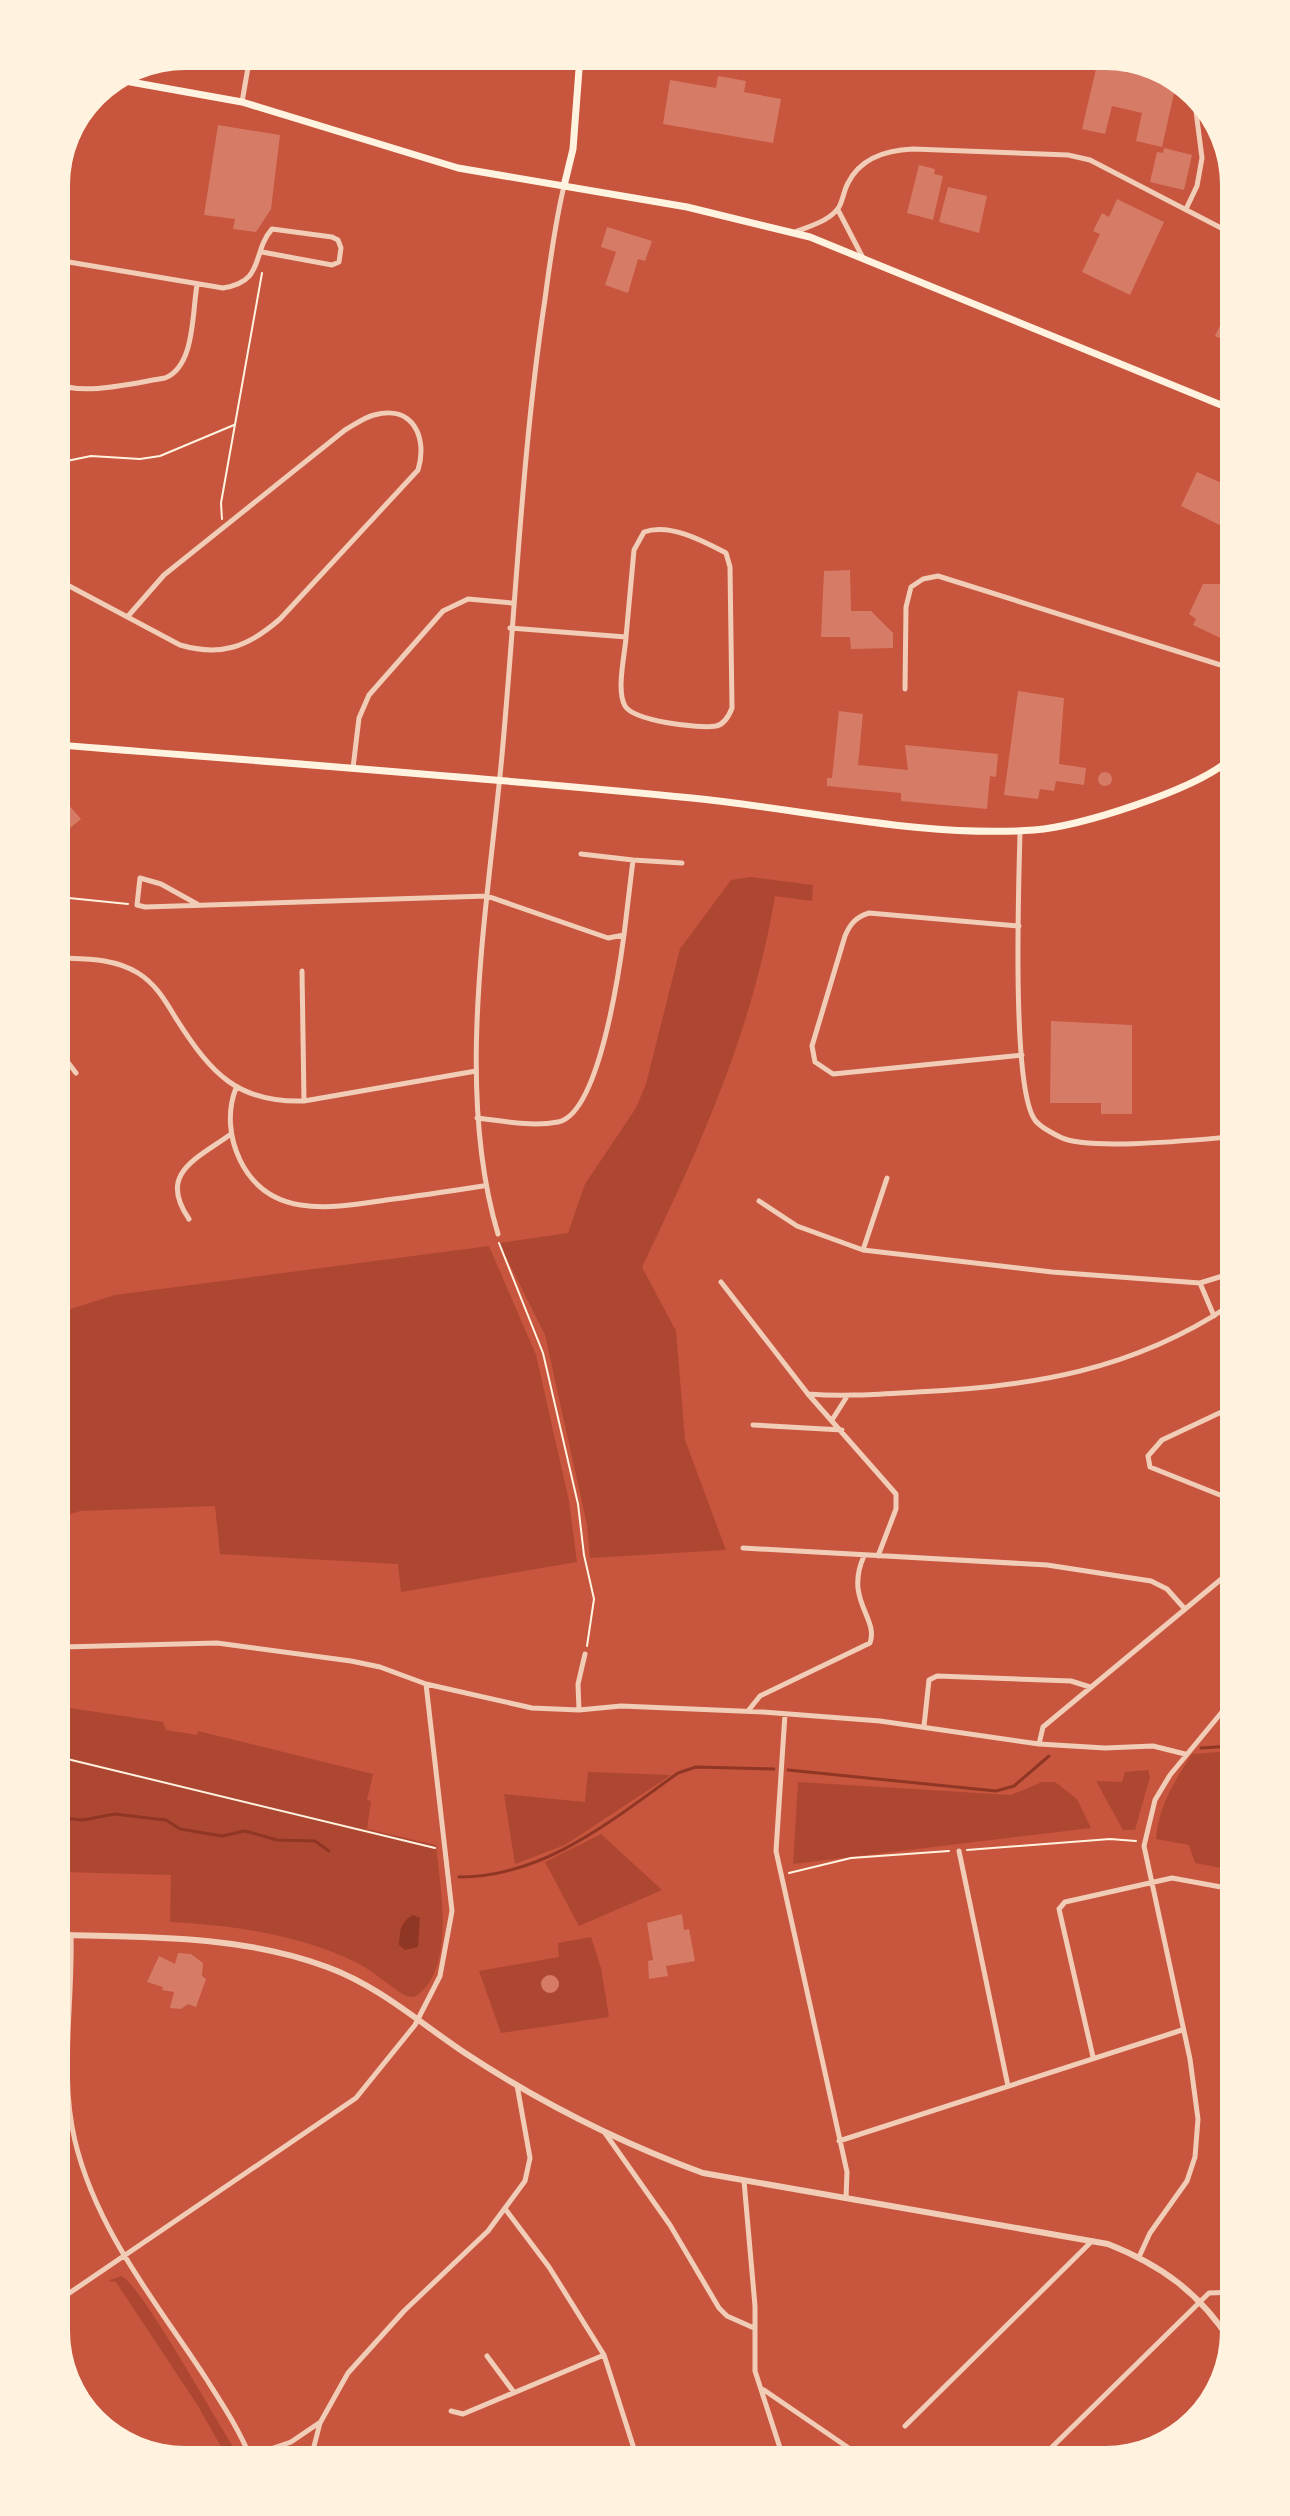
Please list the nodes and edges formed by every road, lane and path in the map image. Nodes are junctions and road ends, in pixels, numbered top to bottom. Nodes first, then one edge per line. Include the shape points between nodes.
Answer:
1 (248, 70) edge
2 (579, 70) edge
3 (134, 83) edge
4 (242, 102) junction
5 (1197, 116) edge
6 (564, 186) junction
7 (838, 209) junction
8 (1186, 209) junction
9 (1220, 227) edge
10 (794, 233) junction
11 (266, 253) junction
12 (862, 256) junction
13 (70, 263) edge
14 (197, 285) junction
15 (70, 390) edge
16 (1220, 405) edge
17 (235, 424) junction
18 (70, 460) edge
19 (222, 528) junction
20 (70, 586) edge
21 (512, 603) junction
22 (129, 615) junction
23 (510, 628) junction
24 (626, 637) junction
25 (1220, 665) edge
26 (905, 689) dead end
27 (70, 746) edge
28 (1220, 765) edge
29 (353, 768) junction
30 (499, 781) junction
31 (1020, 831) junction
32 (581, 854) dead end
33 (633, 860) junction
34 (682, 863) dead end
35 (487, 896) junction
36 (70, 898) edge
37 (197, 904) junction
38 (137, 905) junction
39 (1019, 926) junction
40 (624, 935) junction
41 (70, 959) edge
42 (302, 971) dead end
43 (1022, 1055) junction
44 (70, 1065) edge
45 (476, 1071) junction
46 (76, 1073) dead end
47 (236, 1088) junction
48 (304, 1101) junction
49 (477, 1118) junction
50 (231, 1134) junction
51 (1220, 1138) edge
52 (887, 1178) dead end
53 (483, 1186) junction
54 (759, 1201) dead end
55 (189, 1219) dead end
56 (498, 1234) joint
57 (863, 1250) junction
58 (1220, 1277) edge
59 (721, 1282) dead end
60 (1200, 1283) junction
61 (1220, 1312) edge
62 (1214, 1316) junction
63 (808, 1394) junction
64 (847, 1397) junction
65 (1220, 1413) edge
66 (832, 1420) junction
67 (753, 1425) dead end
68 (843, 1430) junction
69 (1220, 1496) edge
70 (743, 1548) dead end
71 (864, 1556) junction
72 (878, 1556) junction
73 (1220, 1580) edge
74 (1184, 1608) junction
75 (70, 1647) edge
76 (585, 1654) joint
77 (426, 1684) junction
78 (1090, 1687) junction
79 (579, 1710) junction
80 (747, 1712) junction
81 (785, 1714) junction
82 (1220, 1714) edge
83 (924, 1726) junction
84 (1039, 1744) junction
85 (1185, 1754) junction
86 (70, 1760) edge
87 (446, 1850) junction
88 (959, 1851) dead end
89 (1150, 1884) junction
90 (1220, 1886) edge
91 (70, 1935) edge
92 (418, 2020) junction
93 (1182, 2030) junction
94 (1093, 2057) junction
95 (517, 2084) junction
96 (1008, 2086) junction
97 (70, 2095) edge
98 (602, 2128) junction
99 (839, 2141) junction
100 (744, 2181) junction
101 (846, 2198) junction
102 (506, 2210) junction
103 (1093, 2240) junction
104 (124, 2257) junction
105 (1139, 2257) junction
106 (70, 2293) edge
107 (1220, 2293) edge
108 (1200, 2301) junction
109 (1220, 2327) edge
110 (754, 2328) junction
111 (604, 2355) junction
112 (487, 2356) dead end
113 (763, 2389) junction
114 (513, 2391) junction
115 (451, 2411) dead end
116 (320, 2423) junction
117 (905, 2426) dead end
118 (245, 2446) edge
119 (281, 2446) edge
120 (314, 2446) edge
121 (633, 2446) edge
122 (780, 2446) edge
123 (846, 2446) edge
124 (1053, 2446) edge

1 - 4 street
2 - 6 main road via 573,149
3 - 4 main road
4 - 6 main road via 451,166
5 - 8 street via 1202,158
6 - 10 main road via 687,207
6 - 21 street via 530,401
7 - 8 street via 850,179 864,164 888,151 913,149 1068,155 1115,171
7 - 10 street
7 - 12 street
8 - 9 street
10 - 12 main road
11 - 11 street via 267,234 278,227 336,238 341,248 336,264
11 - 14 street via 238,284
11 - 17 path
12 - 16 main road
13 - 14 street
14 - 15 street via 185,356 177,372
17 - 18 path via 160,456
17 - 19 path via 221,503
19 - 22 street via 164,575
19 - 22 street via 345,430 375,414 397,416 420,432 425,449 418,470 257,639 231,649 201,651 180,645
20 - 22 street
21 - 23 street
21 - 29 street via 468,599 443,611 369,695 359,718
23 - 24 street
23 - 30 street
24 - 24 street via 634,550 644,532 667,530 726,553 732,661 728,719 717,726 642,719 630,712 622,699
25 - 26 street via 938,576 911,587
27 - 29 main road
28 - 31 main road via 1140,804
29 - 30 main road
30 - 31 main road via 936,827
30 - 35 street
31 - 39 street
32 - 33 street
33 - 34 street
33 - 40 street
35 - 37 street
35 - 40 street via 608,938
35 - 45 street
36 - 38 path
37 - 38 street
37 - 38 street via 140,878
39 - 43 street
39 - 43 street via 862,916 845,936 812,1046 815,1062 833,1074
40 - 49 street via 607,1032 572,1116 558,1122
41 - 47 street via 112,962 156,987 206,1063
42 - 48 street
43 - 51 street via 1026,1100 1035,1121 1063,1139 1142,1144
44 - 46 street
45 - 48 street
45 - 49 street
47 - 48 street via 279,1102
47 - 50 street
49 - 53 street
50 - 53 street via 242,1164 257,1184 271,1196 299,1206 325,1209
50 - 55 street via 178,1178 175,1191
52 - 57 street
53 - 56 street
54 - 57 street via 797,1226
56 - 76 path via 543,1353 578,1504 594,1599
57 - 60 street
58 - 60 street
59 - 63 street
60 - 62 street
61 - 62 street
62 - 64 street via 1130,1357 1068,1377 1000,1389
63 - 64 street
63 - 66 street
64 - 66 street
65 - 69 street via 1162,1440 1148,1456 1150,1467 1164,1476
66 - 68 street
67 - 68 street
68 - 72 street via 896,1494 896,1509
70 - 71 street
71 - 72 street
71 - 80 street via 857,1570 858,1601 872,1628 870,1643 760,1696
72 - 74 street via 1047,1565 1151,1581
73 - 74 street
74 - 78 street
75 - 77 street via 217,1643 351,1661
76 - 79 street
77 - 79 street via 532,1708
77 - 87 street
78 - 83 street via 1071,1681 937,1676 925,1692
78 - 84 street via 1043,1727
79 - 80 street via 621,1706
80 - 81 street
81 - 83 street
81 - 99 street via 776,1851
82 - 85 street
83 - 84 street
84 - 85 street via 1153,1746
85 - 89 street via 1155,1800 1144,1846
86 - 87 path
87 - 92 street via 450,1933 440,1976
88 - 96 street
89 - 90 street via 1185,1878
89 - 93 street
89 - 94 street via 1065,1902 1059,1909
91 - 92 street via 225,1943 268,1951 342,1973
92 - 95 street
92 - 104 street via 356,2098
93 - 94 street
93 - 105 street via 1198,2119 1195,2157 1187,2181
94 - 96 street
95 - 98 street
95 - 102 street via 530,2158 525,2181
96 - 99 street
97 - 104 street via 75,2139 94,2196
98 - 100 street via 680,2165
98 - 110 street via 670,2225 719,2308
99 - 101 street via 847,2172
100 - 101 street
100 - 110 street
101 - 103 street
102 - 111 street
102 - 116 street via 366,2350
103 - 105 street
103 - 117 street
104 - 106 street
104 - 118 street via 226,2409
105 - 108 street
107 - 108 street
108 - 109 street
108 - 124 street
110 - 113 street via 755,2371
111 - 114 street
111 - 121 street
112 - 114 street
113 - 122 street
113 - 123 street
114 - 115 street via 463,2414
116 - 119 street
116 - 120 street

